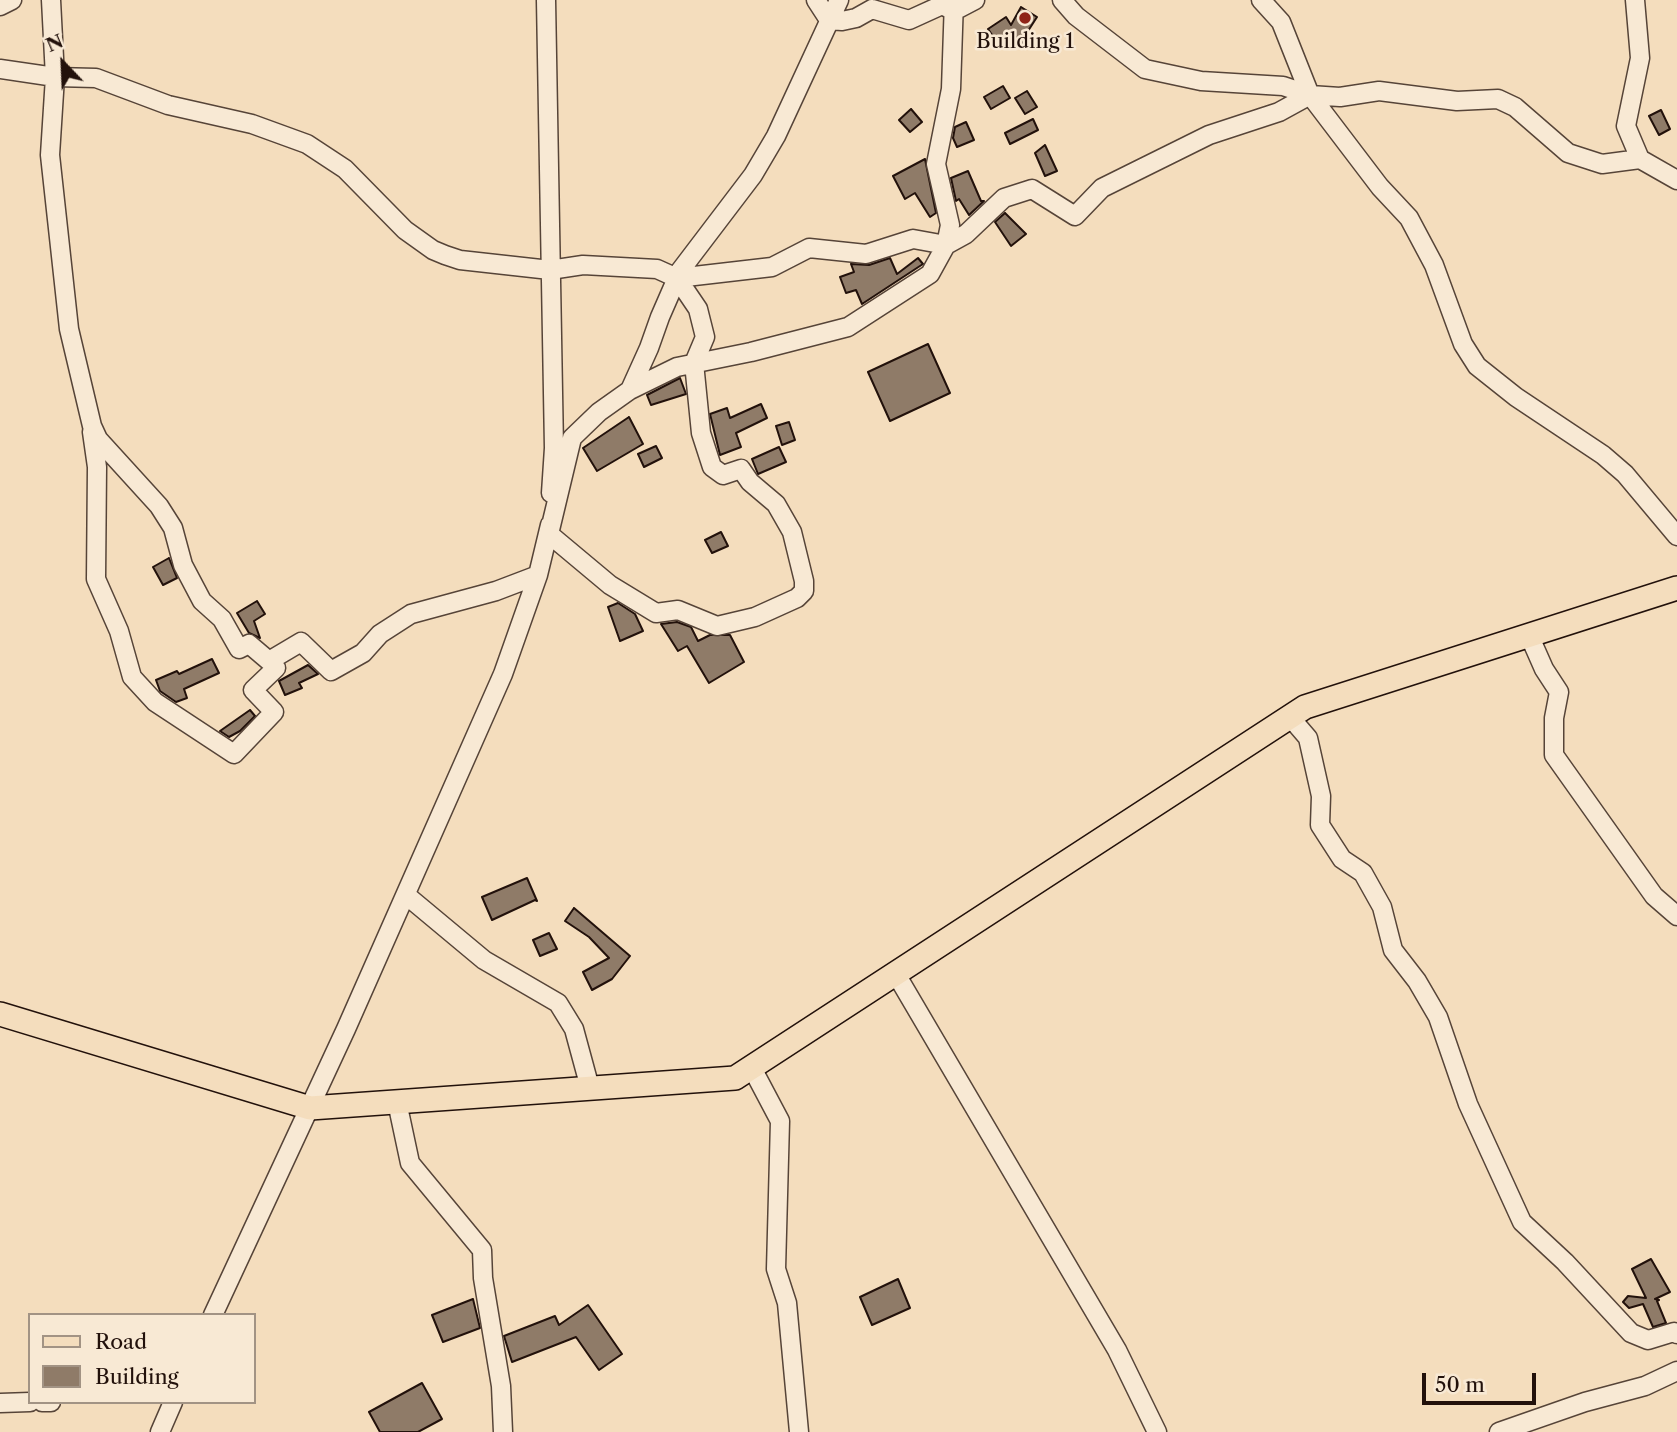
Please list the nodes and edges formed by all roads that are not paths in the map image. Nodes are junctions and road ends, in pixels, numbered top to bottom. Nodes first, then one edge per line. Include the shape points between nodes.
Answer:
1 (12, 0) edge
2 (51, 0) edge
3 (546, 0) edge
4 (816, 0) edge
5 (839, 0) edge
6 (975, 0) edge
7 (1062, 0) edge
8 (1261, 0) edge
9 (1635, 0) edge
10 (0, 6) edge
11 (954, 6) edge
12 (829, 20) junction
13 (0, 69) edge
14 (55, 77) junction
15 (1310, 95) junction
16 (1640, 159) junction
17 (1677, 180) edge
18 (946, 245) junction
19 (550, 270) junction
20 (677, 278) junction
21 (694, 363) junction
22 (630, 390) junction
23 (92, 426) junction
24 (549, 534) junction
25 (1677, 536) edge
26 (538, 575) junction
27 (1677, 588) edge
28 (1529, 635) junction
29 (269, 661) junction
30 (1290, 717) junction
31 (406, 895) junction
32 (1677, 916) edge
33 (896, 974) junction
34 (0, 1014) edge
35 (752, 1068) junction
36 (590, 1088) junction
37 (397, 1102) junction
38 (310, 1108) junction
39 (214, 1313) edge
40 (1677, 1334) edge
41 (1677, 1371) edge
42 (28, 1402) edge
43 (0, 1403) edge
44 (172, 1404) edge
45 (160, 1432) edge
46 (503, 1432) edge
47 (799, 1432) edge
48 (1157, 1432) edge
49 (1499, 1432) edge

1 - 10 street
2 - 14 street
3 - 19 street
4 - 12 street
5 - 12 street
6 - 11 street
7 - 15 street via 1145,69 1201,81 1283,86
8 - 15 street via 1281,22
9 - 16 street via 1640,58 1626,121
11 - 12 street via 942,5 909,20 872,9 856,18
11 - 18 street via 951,89 936,164 950,225
12 - 20 street via 776,136
13 - 14 street
14 - 19 street via 96,78 168,105 223,116 307,144 345,169 387,214 433,250 460,260
14 - 23 street via 50,155 69,329
15 - 16 street via 1340,97 1379,91 1457,101 1498,99 1516,107 1568,153 1602,164
15 - 18 street via 1279,112 1209,135 1102,188 1075,216 1032,189 1004,198 967,234
15 - 25 street via 1415,228 1463,344 1477,366 1604,454
16 - 17 street
18 - 20 street via 913,239 866,254 809,248 772,267
18 - 21 street via 930,274 848,327
19 - 20 street via 604,265 657,269
19 - 24 street via 554,448
20 - 21 street via 698,309 705,337
20 - 22 street
21 - 22 street
21 - 24 street via 701,433 712,467 723,475 741,469 776,504 792,533 804,591 755,617 717,626 678,610 656,612 610,584
22 - 24 street via 572,438
23 - 29 street via 173,528 188,576 209,610 222,618 239,649 249,644
23 - 29 street via 97,467 96,579 132,677 155,702 234,754 274,712 253,690 276,668
24 - 26 street
26 - 29 street via 411,614 380,634 363,653 331,671 301,642
26 - 31 street via 503,674
27 - 28 main road
28 - 30 main road via 1305,707
28 - 32 street via 1559,692 1554,755 1654,896
30 - 33 main road
30 - 40 street via 1308,738 1321,796 1320,825 1342,859 1363,873 1382,906 1393,950 1438,1017 1468,1104 1522,1223 1631,1333 1648,1340
31 - 36 street via 484,960 558,1003 574,1029
31 - 38 street
33 - 35 main road
33 - 48 street via 1117,1350
34 - 38 main road
35 - 36 main road via 735,1078
35 - 47 street via 780,1121 776,1269 787,1303
36 - 37 main road
37 - 38 main road
37 - 46 street via 410,1163 482,1250
38 - 39 street
41 - 49 street via 1645,1386
42 - 43 street
44 - 45 street

